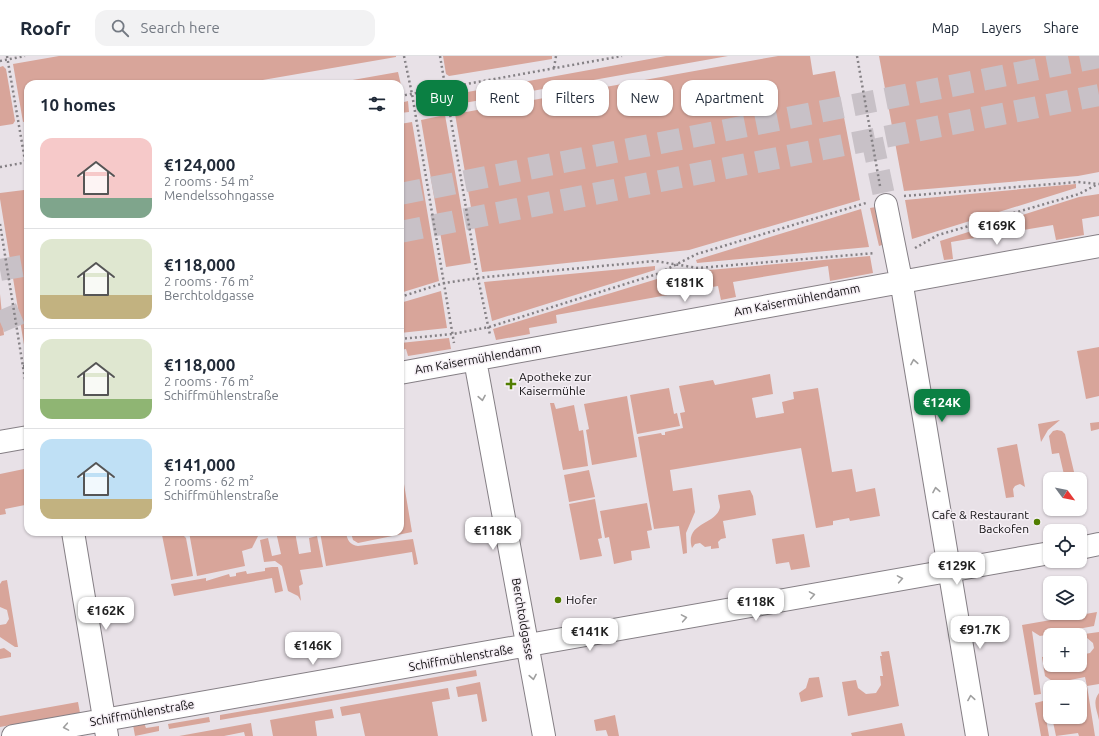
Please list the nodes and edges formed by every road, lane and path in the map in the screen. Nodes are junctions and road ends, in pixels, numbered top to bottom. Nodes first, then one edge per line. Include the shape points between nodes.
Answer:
1 (25, 56) edge
2 (404, 56) edge
3 (440, 56) edge
4 (556, 56) edge
5 (622, 56) edge
6 (857, 56) edge
7 (8, 58) edge
8 (0, 60) edge
9 (554, 68) junction
10 (444, 80) edge
11 (468, 84) edge
12 (416, 93) edge
13 (412, 94) junction
14 (404, 95) edge
15 (450, 116) edge
16 (24, 150) edge
17 (24, 162) edge
18 (0, 167) edge
19 (1098, 184) edge
20 (908, 196) dead end
21 (883, 198) joint
22 (858, 206) dead end
23 (0, 224) edge
24 (1099, 246) edge
25 (912, 250) dead end
26 (868, 253) dead end
27 (676, 264) junction
28 (478, 278) junction
29 (901, 280) junction
30 (444, 283) junction
31 (404, 296) edge
32 (489, 328) junction
33 (453, 334) junction
34 (404, 339) edge
35 (491, 341) dead end
36 (455, 348) dead end
37 (475, 360) junction
38 (23, 366) joint
39 (404, 371) edge
40 (24, 372) edge
41 (24, 438) edge
42 (0, 442) edge
43 (74, 536) edge
44 (1099, 544) edge
45 (1087, 547) edge
46 (1043, 554) edge
47 (950, 570) junction
48 (528, 646) junction
49 (105, 728) edge
50 (13, 736) edge
51 (544, 736) edge
52 (977, 736) edge

1 - 7 path
2 - 13 path
3 - 10 path
4 - 9 path
5 - 9 path
6 - 21 path
7 - 8 path
7 - 16 path
9 - 11 path
12 - 13 path
13 - 14 path
13 - 30 path
15 - 28 path
17 - 18 path
19 - 20 path via 1078,182
19 - 25 path via 1079,194 938,235
21 - 29 street
22 - 27 path via 697,254
23 - 38 path
24 - 29 street, Am Kaisermühlendamm
26 - 27 path via 698,268
27 - 28 path via 655,262
27 - 32 path via 657,274
28 - 30 path
28 - 32 path
29 - 37 street, Am Kaisermühlendamm
47 -> 29 street
30 - 31 path
30 - 33 path
32 - 33 path
32 - 35 path
33 - 34 path
33 - 36 path
37 - 39 street, Am Kaisermühlendamm
37 -> 48 street, Berchtoldgasse
38 - 40 path
41 - 42 street
43 - 49 street
44 - 45 street
46 - 47 street, Schiffmühlenstraße
48 -> 47 street, Schiffmühlenstraße
52 -> 47 street
48 - 49 street, Schiffmühlenstraße
48 -> 51 street, Berchtoldgasse
49 -> 50 street, Schiffmühlenstraße

